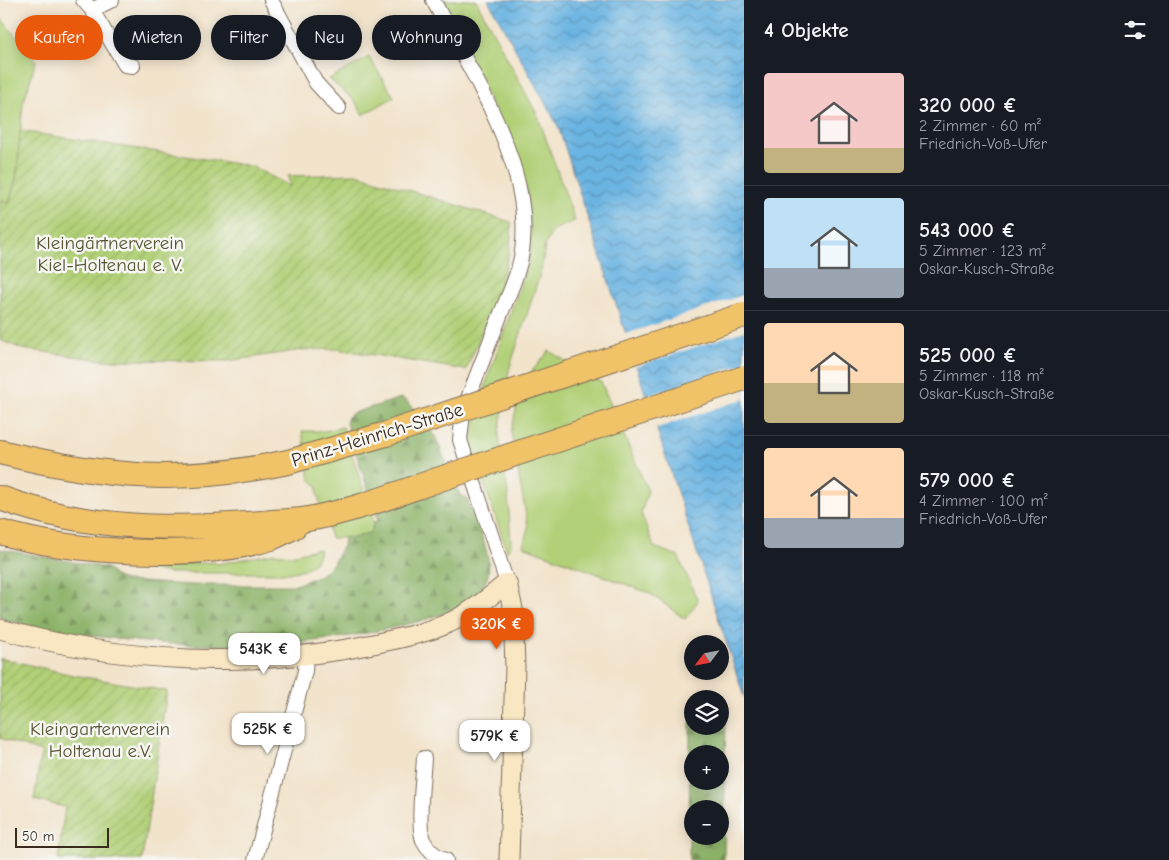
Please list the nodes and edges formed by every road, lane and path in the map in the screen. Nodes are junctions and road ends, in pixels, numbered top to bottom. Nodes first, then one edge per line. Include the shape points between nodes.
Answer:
1 (112, 0) edge
2 (271, 0) edge
3 (432, 0) edge
4 (87, 5) edge
5 (132, 66) dead end
6 (339, 108) dead end
7 (744, 315) edge
8 (744, 378) edge
9 (0, 452) edge
10 (0, 498) edge
11 (307, 520) junction
12 (0, 532) edge
13 (506, 580) junction
14 (0, 629) edge
15 (306, 655) junction
16 (424, 758) dead end
17 (255, 860) edge
18 (446, 860) edge
19 (509, 860) edge

1 - 4 street
2 - 6 street via 316,83
3 - 13 street via 511,156 522,203 524,234 520,263 463,412 460,428 464,452
4 - 5 street via 126,65
7 - 9 highway, Prinz-Heinrich-Straße, bridge via 386,434 248,471 194,477 142,477 62,467
8 - 11 highway, bridge
10 - 11 highway via 49,514 93,522 165,528
11 - 12 highway via 258,541 196,549 79,547 39,542
13 - 15 street via 467,613 445,625 360,647
13 - 19 street via 513,609 515,664
14 - 15 street via 95,650 159,657 235,660
15 - 17 street via 305,671
16 - 18 street via 420,831 434,855

